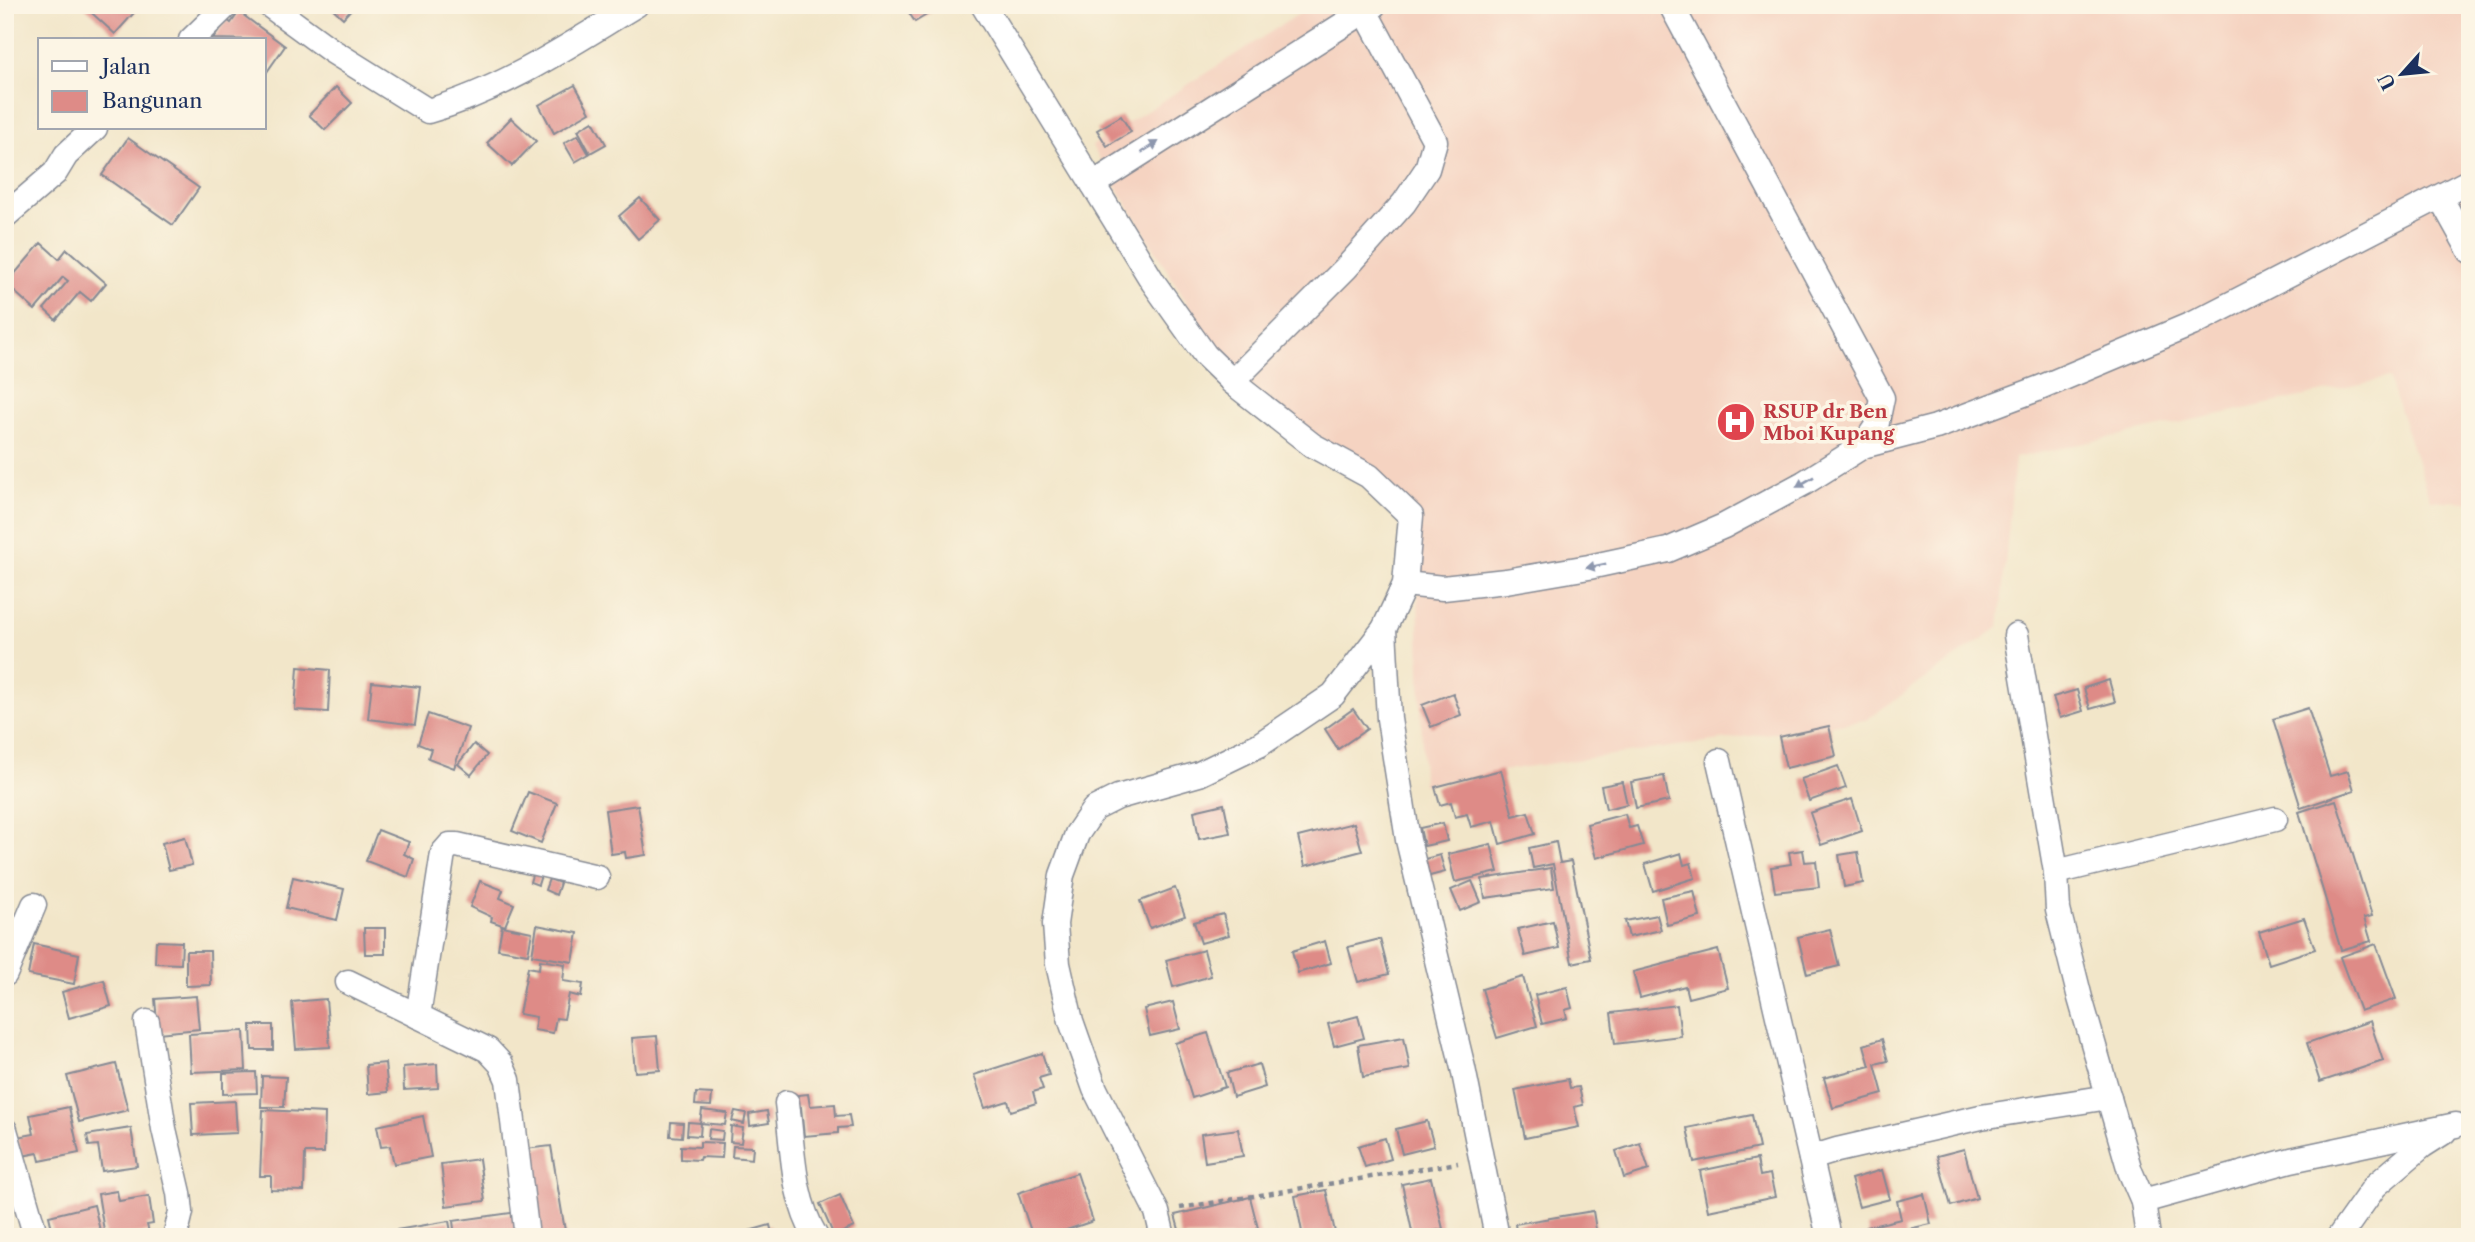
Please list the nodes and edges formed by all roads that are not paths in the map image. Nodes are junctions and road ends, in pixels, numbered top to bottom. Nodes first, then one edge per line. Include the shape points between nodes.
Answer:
1 (227, 5) edge
2 (269, 5) edge
3 (636, 5) edge
4 (983, 5) edge
5 (1671, 5) edge
6 (1370, 8) edge
7 (193, 38) edge
8 (93, 130) edge
9 (2470, 181) edge
10 (1093, 184) junction
11 (2440, 198) junction
12 (5, 216) edge
13 (2470, 251) edge
14 (1232, 382) junction
15 (1863, 446) junction
16 (1405, 584) junction
17 (1384, 629) junction
18 (2016, 635) dead end
19 (1719, 761) dead end
20 (2275, 819) dead end
21 (2056, 872) junction
22 (597, 877) dead end
23 (34, 905) dead end
24 (5, 974) edge
25 (348, 982) dead end
26 (418, 1016) junction
27 (147, 1022) dead end
28 (2109, 1097) junction
29 (787, 1103) dead end
30 (2463, 1122) edge
31 (5, 1130) edge
32 (1811, 1158) junction
33 (2143, 1201) junction
34 (36, 1237) edge
35 (175, 1237) edge
36 (527, 1237) edge
37 (816, 1237) edge
38 (1163, 1237) edge
39 (1497, 1237) edge
40 (1829, 1237) edge
41 (2148, 1237) edge
42 (2339, 1237) edge

1 - 7 street
2 - 3 street via 428,111 462,101 530,68
4 - 10 street
5 - 15 street via 1882,398 1875,427
10 -> 6 street
6 - 14 street via 1435,141 1427,169 1404,203 1346,268
8 - 12 street via 66,155 55,173
9 - 11 street
10 - 14 street via 1153,282 1205,355
11 - 13 street
11 - 15 street via 2179,330 1949,422
14 - 16 street via 1312,445 1369,476 1411,516
15 -> 16 street via 1735,520 1668,550 1506,581 1443,588
16 - 17 street
17 - 38 street via 1333,695 1259,745 1199,774 1118,797 1094,809 1077,834 1062,875 1055,924 1058,964 1071,1021 1096,1089 1157,1212
17 - 39 street via 1389,719 1408,840 1463,1068
18 - 21 street
19 - 32 street
20 - 21 street
21 - 28 street via 2058,910
22 - 26 street via 450,845 443,853
23 - 24 street
25 - 26 street
26 - 36 street via 488,1050 501,1064 508,1080
27 - 35 street via 179,1193 181,1212
28 - 32 street via 1980,1116
28 - 33 street
29 - 37 street via 798,1194
30 - 33 street via 2291,1160
30 - 42 street via 2422,1146 2375,1186
31 - 34 street
32 - 40 street
33 - 41 street

